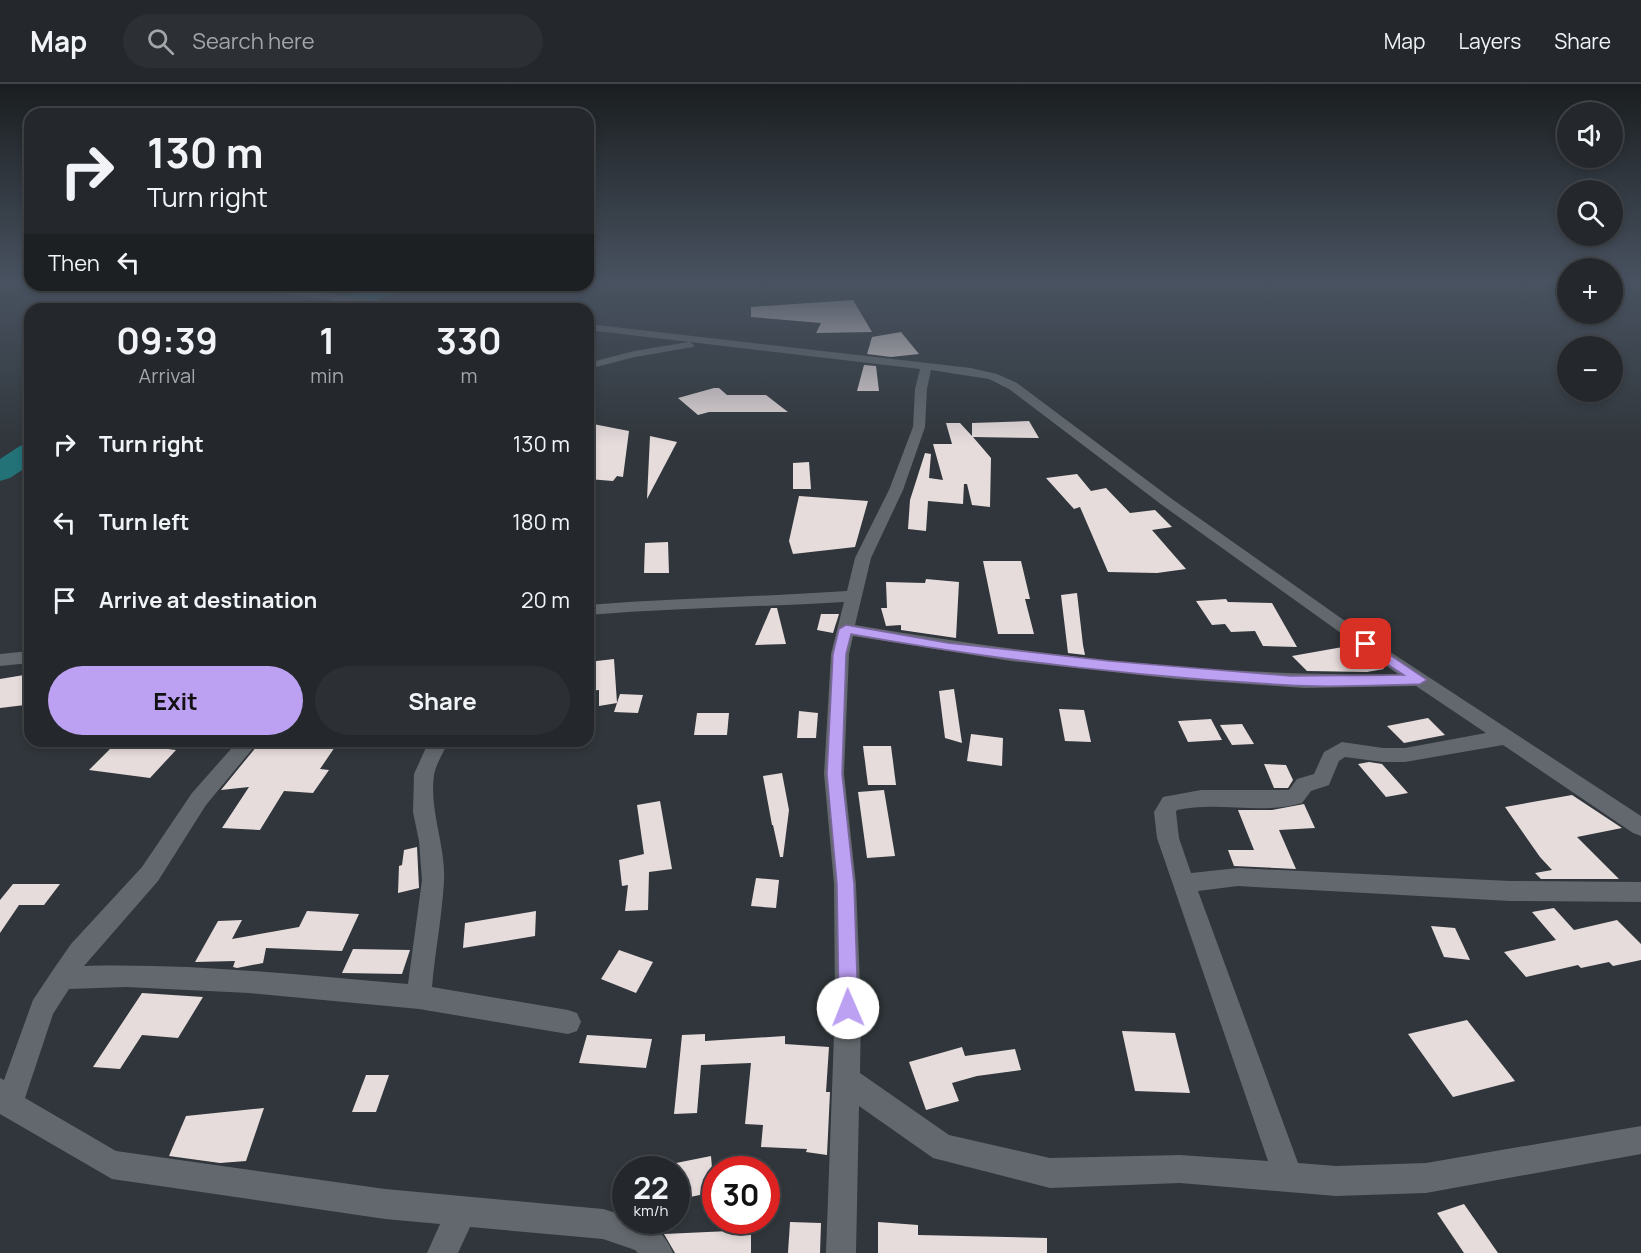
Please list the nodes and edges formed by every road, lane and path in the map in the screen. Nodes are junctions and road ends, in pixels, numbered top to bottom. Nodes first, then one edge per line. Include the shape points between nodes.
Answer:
1 (667, 337) edge
2 (712, 342) junction
3 (594, 364) edge
4 (926, 366) junction
5 (854, 596) junction
6 (594, 610) edge
7 (846, 629) junction
8 (24, 658) edge
9 (0, 660) edge
10 (1420, 680) junction
11 (1506, 737) junction
12 (244, 747) edge
13 (436, 747) edge
14 (1641, 827) edge
15 (1184, 884) junction
16 (1641, 892) edge
17 (62, 978) junction
18 (420, 997) junction
19 (568, 1022) dead end
20 (846, 1080) junction
21 (5, 1098) edge
22 (1641, 1140) edge
23 (1288, 1177) junction
24 (462, 1211) junction
25 (442, 1253) edge
26 (658, 1253) edge
27 (841, 1253) edge

1 - 2 street
2 - 3 street
2 - 4 street
4 - 5 street via 919,427 896,490 863,558
4 - 10 street via 993,376 1013,386 1167,502
5 - 6 street
5 - 7 street
7 - 10 street via 948,648 1109,666 1290,681
7 - 20 street via 840,654 834,774 845,884
8 - 9 street
10 - 11 street
11 - 14 street
11 - 15 street via 1405,755 1383,756 1342,749 1331,757 1322,780 1304,785 1295,797 1200,798 1170,803 1165,812 1168,838
12 - 17 street via 199,800 150,874 80,952
13 - 18 street via 424,774 424,812 433,880
15 - 16 street via 1238,877 1510,891
15 - 23 street
17 - 18 street via 126,976 249,982
17 - 21 street via 42,1008
18 - 19 street
20 - 23 street via 943,1148 1050,1173 1180,1169
20 - 27 street
21 - 24 street via 112,1165 385,1204
22 - 23 street via 1426,1178
24 - 25 street
24 - 26 street via 603,1224 645,1238

